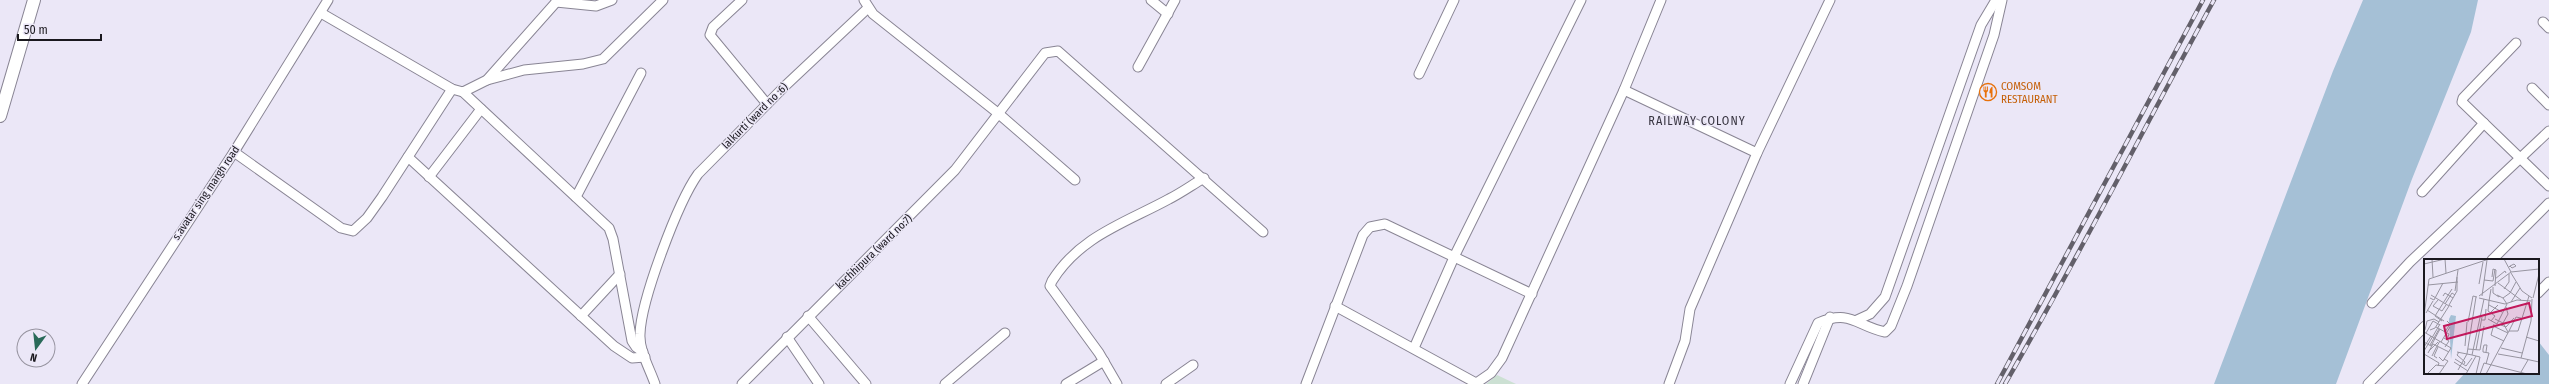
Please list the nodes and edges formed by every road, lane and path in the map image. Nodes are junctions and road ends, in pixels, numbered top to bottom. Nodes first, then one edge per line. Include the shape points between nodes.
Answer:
1 (34, 0) edge
2 (328, 0) edge
3 (612, 0) edge
4 (663, 0) edge
5 (742, 0) edge
6 (1151, 0) edge
7 (1175, 0) edge
8 (1454, 0) edge
9 (1581, 0) edge
10 (1661, 0) edge
11 (1830, 0) edge
12 (1996, 0) edge
13 (2002, 0) edge
14 (557, 1) edge
15 (866, 4) edge
16 (321, 13) junction
17 (1168, 14) junction
18 (2516, 43) dead end
19 (1138, 67) dead end
20 (641, 73) dead end
21 (1419, 74) dead end
22 (487, 80) junction
23 (452, 88) junction
24 (2532, 88) dead end
25 (1624, 90) junction
26 (463, 92) junction
27 (767, 104) junction
28 (2549, 106) edge
29 (481, 109) junction
30 (999, 114) junction
31 (0, 116) edge
32 (2484, 122) junction
33 (2549, 131) edge
34 (234, 152) junction
35 (1757, 153) junction
36 (408, 157) junction
37 (2521, 157) junction
38 (429, 177) junction
39 (1204, 178) junction
40 (1075, 180) dead end
41 (2549, 186) edge
42 (2422, 192) dead end
43 (1922, 195) junction
44 (576, 197) junction
45 (1937, 199) junction
46 (2549, 203) edge
47 (1263, 232) dead end
48 (1455, 256) junction
49 (2493, 259) edge
50 (620, 274) junction
51 (2549, 282) edge
52 (2539, 292) edge
53 (1532, 294) junction
54 (2372, 303) dead end
55 (1335, 306) junction
56 (581, 316) junction
57 (808, 316) junction
58 (1830, 317) junction
59 (1857, 320) junction
60 (2424, 327) edge
61 (1005, 332) dead end
62 (787, 337) junction
63 (1414, 348) junction
64 (644, 354) junction
65 (1104, 361) junction
66 (1193, 364) dead end
67 (1476, 383) edge
68 (82, 384) edge
69 (655, 384) edge
70 (742, 384) edge
71 (819, 384) edge
72 (866, 384) edge
73 (945, 384) edge
74 (1066, 384) edge
75 (1117, 384) edge
76 (1166, 384) edge
77 (1306, 384) edge
78 (1668, 384) edge
79 (1790, 384) edge
80 (1803, 384) edge
81 (2368, 384) edge

1 - 31 street
2 - 16 street, s.avatar sing margh road
3 - 14 street via 596,6
4 - 22 street via 603,59 583,64 524,70
5 - 27 street via 712,27 710,35
6 - 17 street
7 - 17 street
8 - 21 street
9 - 48 street
10 - 25 street
11 - 35 street
12 - 43 street via 1981,25
13 - 45 street via 1994,35
14 - 22 street
15 - 27 street, lalkurti (ward no :6)
15 - 30 street via 873,14
16 - 23 street
16 - 34 street, s.avatar sing margh road
17 - 19 street
18 - 32 street via 2463,100 2463,104
20 - 44 street
22 - 26 street
23 - 26 street
23 - 36 street
24 - 28 street
25 - 35 street
25 - 53 street
26 - 29 street
27 - 64 street, lalkurti (ward no :6) via 698,174 690,186 666,242 642,325 640,341
29 - 38 street
29 - 44 street
30 - 39 street, kachhipura (ward no:7) via 1045,53 1058,51
30 - 40 street
30 - 57 street, kachhipura (ward no:7) via 956,170 924,205
32 - 37 street
32 - 42 street
33 - 37 street
34 - 36 street via 348,231 358,227 367,218
34 - 68 street, s.avatar sing margh road
35 - 78 street via 1690,309 1685,341
36 - 38 street
37 - 41 street
37 - 54 street via 2410,262
38 - 56 street
39 - 47 street, kachhipura (ward no:7)
39 - 65 street via 1171,199 1111,227 1074,254 1052,281 1050,286
43 - 45 street
43 - 59 street via 1886,297 1870,314
44 - 50 street via 609,228
45 - 59 street via 1891,326 1885,332
46 - 49 street
48 - 53 street
48 - 55 street via 1386,224 1377,224 1363,235
48 - 63 street
50 - 56 street
50 - 64 street via 632,341
51 - 52 street
53 - 67 street via 1502,358 1491,373
55 - 63 street
55 - 77 street
56 - 64 street via 626,355 634,359
57 - 62 street, kachhipura (ward no:7)
57 - 72 street
58 - 59 street
58 - 79 street via 1818,323
58 - 80 street
60 - 81 street
61 - 73 street
62 - 70 street, kachhipura (ward no:7)
62 - 71 street
63 - 67 street
64 - 69 street
65 - 74 street
65 - 75 street
66 - 76 street

